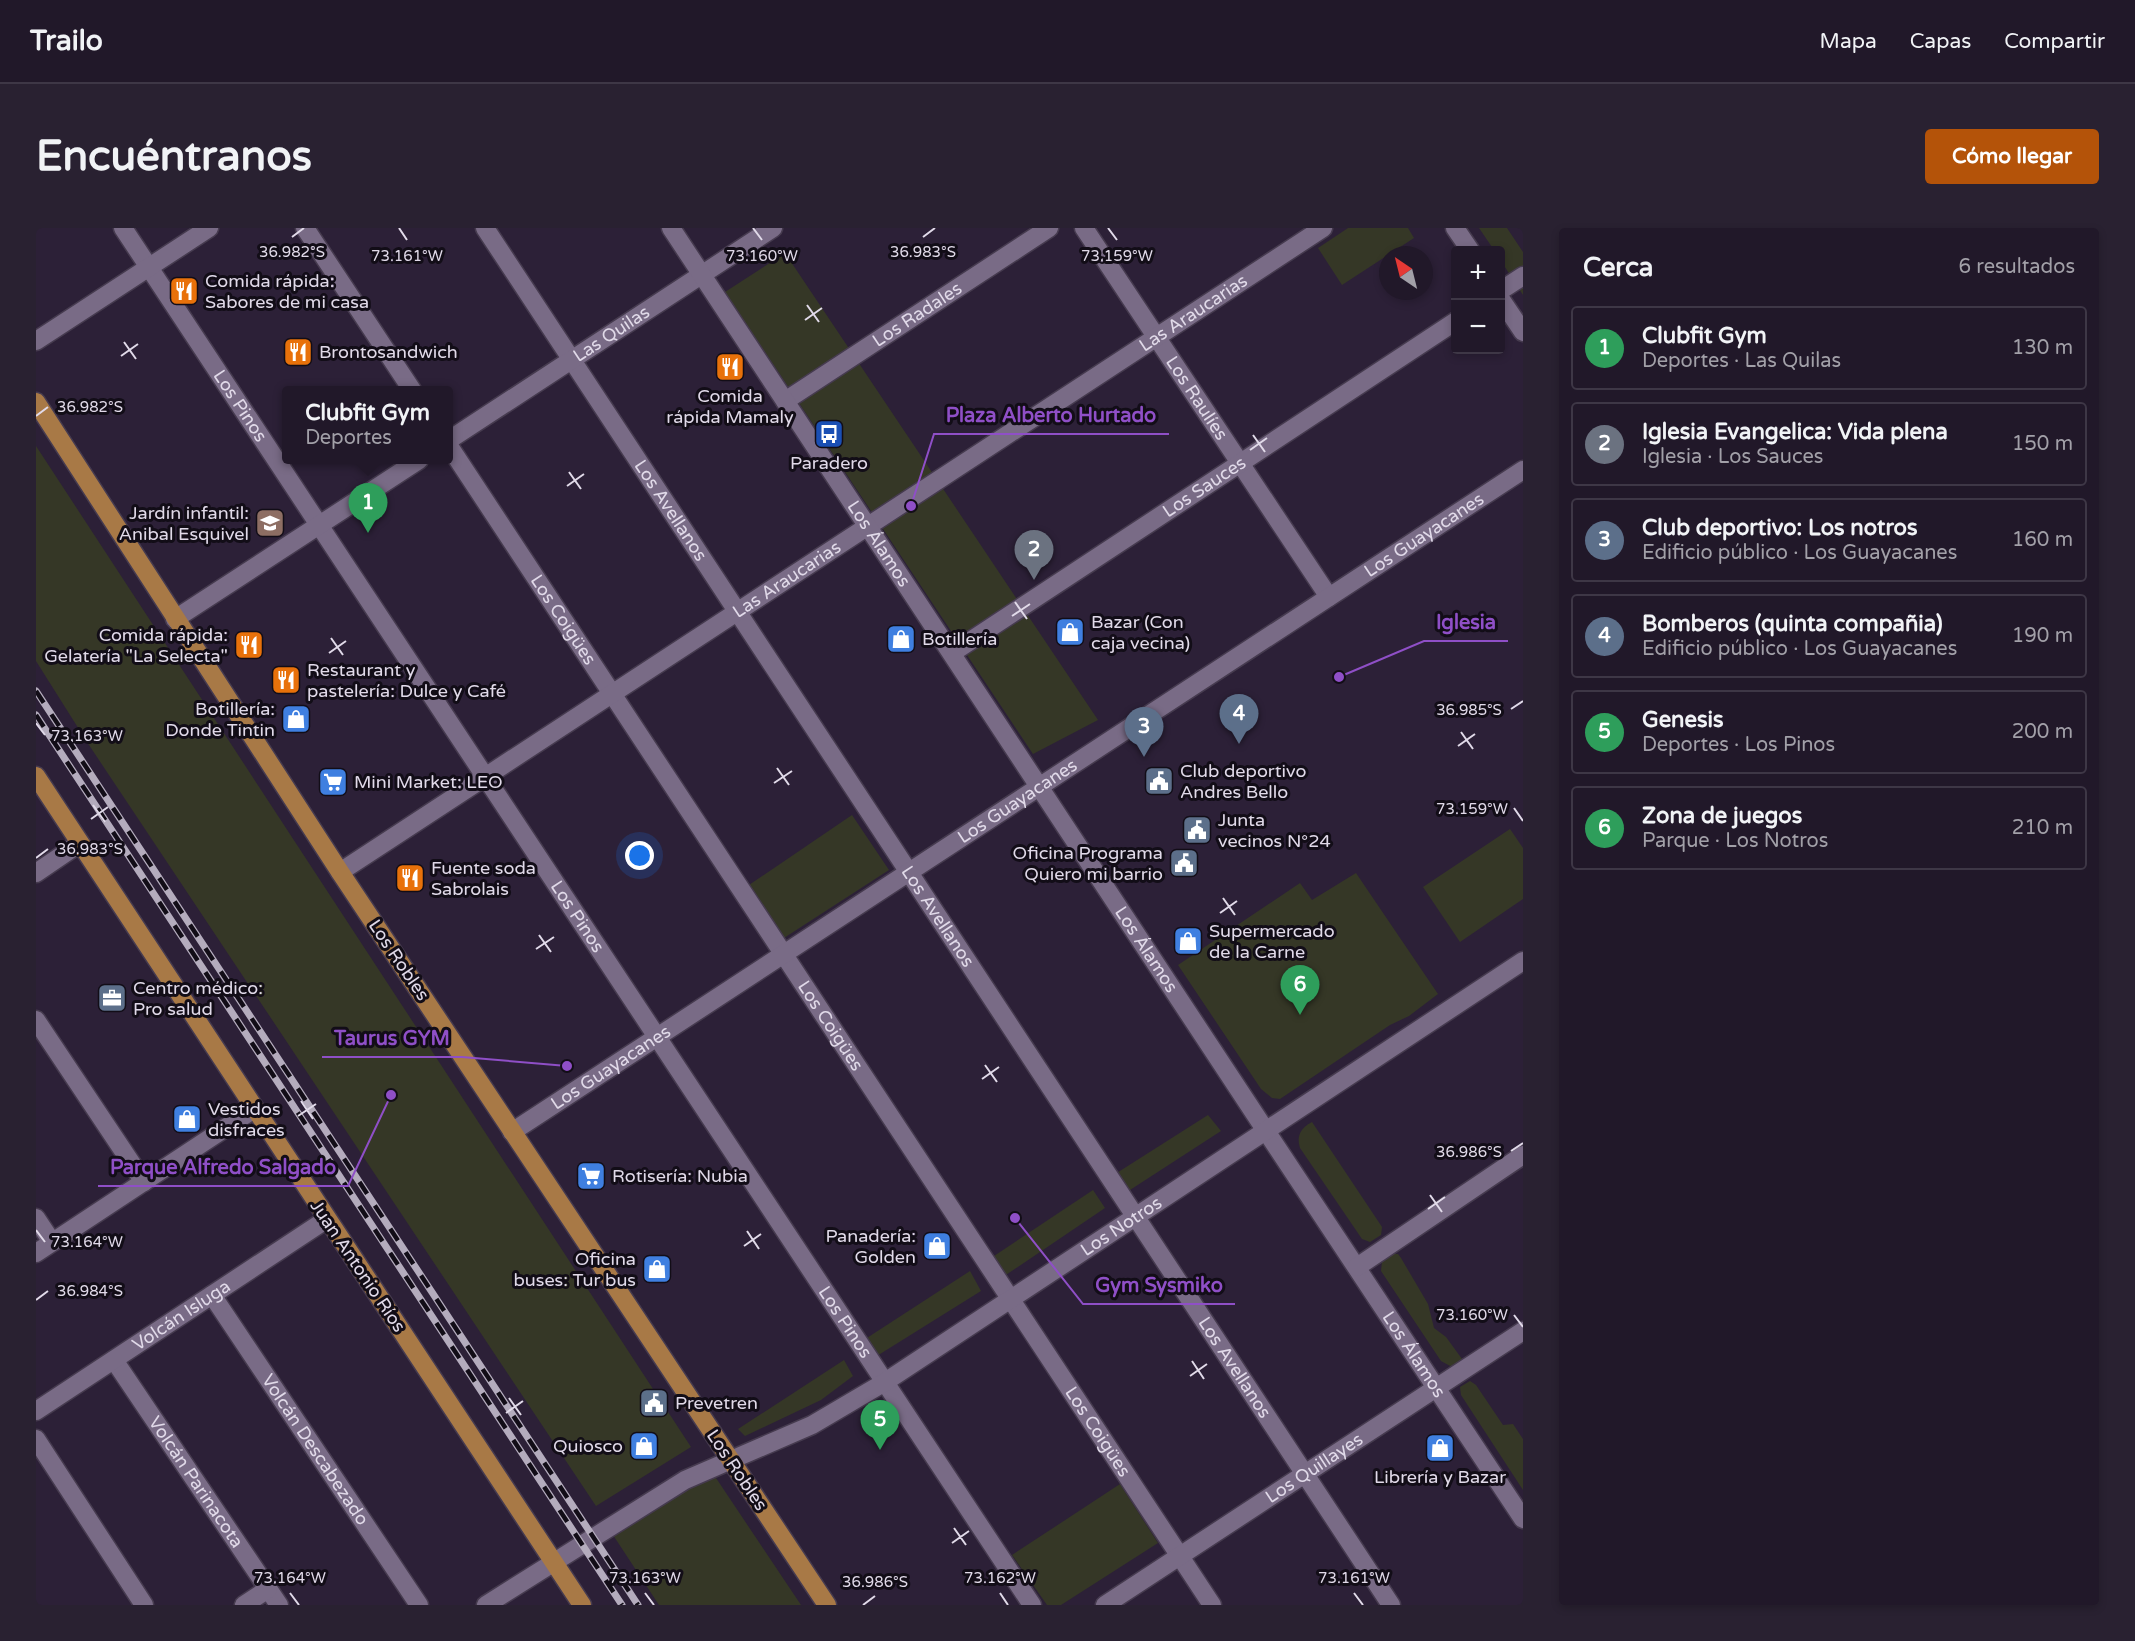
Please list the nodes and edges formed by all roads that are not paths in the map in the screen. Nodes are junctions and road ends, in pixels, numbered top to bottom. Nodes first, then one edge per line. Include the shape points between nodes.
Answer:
1 (123, 228) edge
2 (209, 228) edge
3 (305, 228) edge
4 (485, 228) edge
5 (671, 228) edge
6 (773, 228) edge
7 (1049, 228) edge
8 (1084, 228) edge
9 (1323, 228) edge
10 (1455, 228) edge
11 (1467, 246) edge
12 (148, 267) junction
13 (702, 274) junction
14 (1523, 276) edge
15 (1505, 288) edge
16 (1501, 300) edge
17 (1451, 324) edge
18 (1523, 332) edge
19 (1156, 337) junction
20 (36, 341) edge
21 (571, 360) junction
22 (409, 386) edge
23 (785, 401) junction
24 (36, 402) edge
25 (453, 437) edge
26 (453, 452) edge
27 (1240, 463) junction
28 (411, 464) edge
29 (1523, 470) edge
30 (319, 525) junction
31 (868, 526) junction
32 (1329, 597) junction
33 (737, 612) junction
34 (175, 619) junction
35 (952, 653) junction
36 (612, 694) junction
37 (36, 776) edge
38 (485, 777) junction
39 (1039, 786) junction
40 (80, 843) junction
41 (340, 872) junction
42 (36, 873) edge
43 (908, 873) junction
44 (783, 954) junction
45 (1523, 961) edge
46 (36, 1020) edge
47 (657, 1037) junction
48 (254, 1109) junction
49 (1266, 1131) junction
50 (512, 1132) junction
51 (1523, 1155) edge
52 (144, 1182) junction
53 (1135, 1217) junction
54 (36, 1218) edge
55 (327, 1219) junction
56 (52, 1242) junction
57 (36, 1253) edge
58 (1357, 1267) junction
59 (212, 1295) junction
60 (1011, 1299) junction
61 (1523, 1331) edge
62 (114, 1360) junction
63 (885, 1382) junction
64 (1437, 1388) junction
65 (36, 1411) edge
66 (36, 1439) edge
67 (730, 1459) junction
68 (1305, 1474) junction
69 (1523, 1519) edge
70 (1180, 1556) junction
71 (554, 1562) junction
72 (268, 1589) junction
73 (144, 1605) edge
74 (244, 1605) edge
75 (279, 1605) edge
76 (419, 1605) edge
77 (486, 1605) edge
78 (582, 1605) edge
79 (827, 1605) edge
80 (1032, 1605) edge
81 (1105, 1605) edge
82 (1212, 1605) edge
83 (1391, 1605) edge

1 - 12 street, Los Pinos
2 - 12 street
3 - 22 street
4 - 21 street, Los Avellanos
5 - 13 street, Los Álamos
6 - 13 street, Las Quilas
7 - 23 street, Los Radales
8 - 19 street, Los Raulíes
9 - 19 street, Las Araucarias
10 - 11 street
12 - 20 street
12 - 30 street, Los Pinos
13 - 21 street, Las Quilas
13 - 23 street, Los Álamos
14 - 15 street
16 - 18 street
17 - 27 street, Los Sauces
19 - 27 street, Los Raulíes
19 - 31 street, Las Araucarias
21 - 25 street, Las Quilas
21 - 33 street, Los Avellanos
23 - 31 street, Los Álamos
24 - 34 main road, Los Robles
26 - 36 street, Los Coigües
27 - 32 street, Los Raulíes
27 - 35 street, Los Sauces
28 - 30 street
29 - 32 street, Los Guayacanes
30 - 34 street
30 - 38 street, Los Pinos
31 - 33 street, Las Araucarias
31 - 35 street, Los Álamos
32 - 39 street, Los Guayacanes
33 - 36 street, Las Araucarias
33 - 43 street, Los Avellanos
34 - 41 main road, Los Robles
35 - 39 street, Los Álamos
36 - 38 street, Las Araucarias
36 - 44 street, Los Coigües
37 - 40 main road, Juan Antonio Ríos
38 - 41 street, Las Araucarias
38 - 47 street, Los Pinos
39 - 43 street, Los Guayacanes
39 - 49 street, Los Álamos
40 - 42 street
40 - 48 main road, Juan Antonio Ríos
41 - 50 main road, Los Robles
43 - 44 street, Los Guayacanes
43 - 53 street, Los Avellanos
44 - 47 street, Los Guayacanes
44 - 60 street, Los Coigües
45 - 49 street, Los Notros
46 - 52 street
47 - 50 street, Los Guayacanes
47 - 63 street, Los Pinos
48 - 52 street
48 - 55 main road, Juan Antonio Ríos
49 - 53 street, Los Notros
49 - 58 street, Los Álamos
50 - 67 main road, Los Robles
51 - 58 street
52 - 56 street
53 - 60 street, Los Notros
53 - 68 street, Los Avellanos
54 - 56 street
55 - 59 street, Volcán Isluga
55 - 71 main road, Juan Antonio Ríos
56 - 57 street
58 - 64 street, Los Álamos
59 - 62 street, Volcán Isluga
59 - 76 street, Volcán Descabezado
60 - 63 street, Los Notros
60 - 70 street, Los Coigües
61 - 64 street, Los Quillayes
62 - 65 street, Volcán Isluga
62 - 72 street, Volcán Parinacota
63 - 67 street, Los Notros via 812,1425
63 - 80 street, Los Pinos
64 - 68 street, Los Quillayes
64 - 69 street, Los Álamos
66 - 73 street
67 - 71 street, Los Notros via 685,1480
67 - 79 main road, Los Robles
68 - 70 street, Los Quillayes
68 - 83 street, Los Avellanos
70 - 81 street, Los Quillayes
70 - 82 street, Los Coigües
71 - 77 street, Los Notros
71 - 78 main road, Juan Antonio Ríos
72 - 74 street
72 - 75 street, Volcán Parinacota

